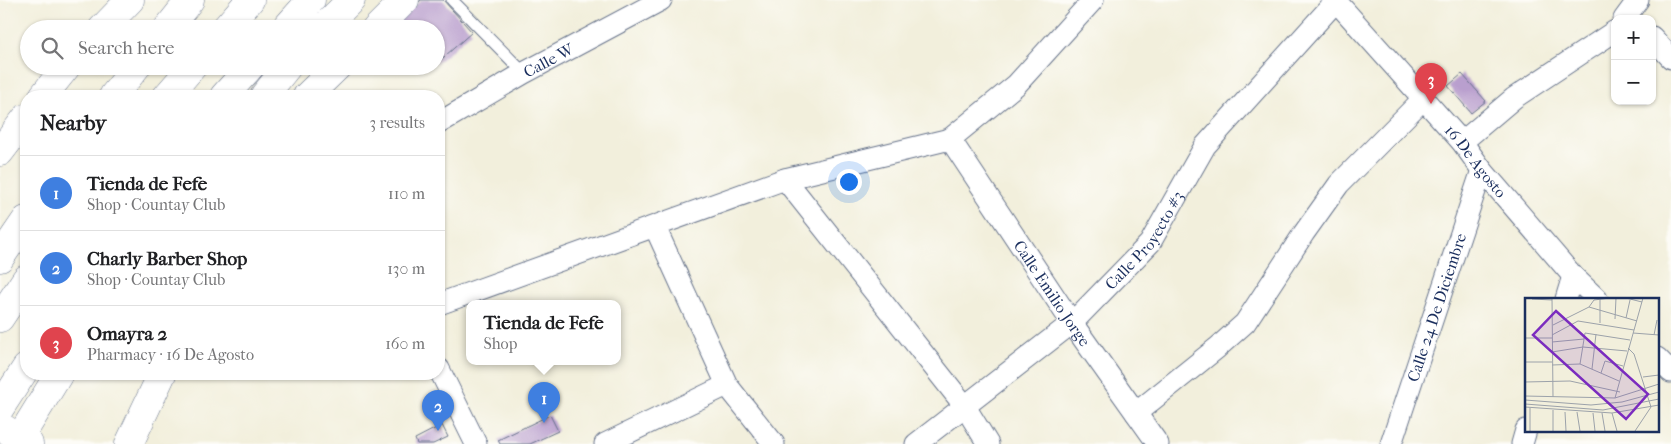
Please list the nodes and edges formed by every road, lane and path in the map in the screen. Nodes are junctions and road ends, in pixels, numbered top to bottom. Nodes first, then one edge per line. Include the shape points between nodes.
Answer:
1 (130, 0) edge
2 (190, 0) edge
3 (250, 0) edge
4 (311, 0) edge
5 (351, 0) edge
6 (405, 0) edge
7 (452, 0) edge
8 (1093, 0) edge
9 (652, 2) edge
10 (1343, 3) edge
11 (111, 20) edge
12 (174, 20) edge
13 (233, 20) edge
14 (292, 20) edge
15 (331, 20) edge
16 (385, 20) edge
17 (1611, 33) edge
18 (1656, 41) edge
19 (1671, 58) edge
20 (524, 73) junction
21 (60, 75) edge
22 (130, 75) edge
23 (185, 75) edge
24 (243, 75) edge
25 (281, 75) edge
26 (329, 75) edge
27 (48, 90) edge
28 (118, 90) edge
29 (172, 90) edge
30 (229, 90) edge
31 (269, 90) edge
32 (314, 90) edge
33 (1423, 99) junction
34 (445, 119) edge
35 (20, 126) edge
36 (950, 139) junction
37 (1462, 142) junction
38 (0, 152) edge
39 (1482, 170) junction
40 (786, 179) junction
41 (655, 227) junction
42 (20, 229) edge
43 (0, 258) edge
44 (1573, 276) junction
45 (20, 288) edge
46 (1566, 298) edge
47 (1596, 298) edge
48 (445, 302) edge
49 (0, 318) edge
50 (1072, 324) junction
51 (1658, 359) edge
52 (1671, 372) edge
53 (20, 377) edge
54 (55, 380) edge
55 (159, 380) edge
56 (444, 380) edge
57 (727, 385) junction
58 (964, 405) junction
59 (0, 408) edge
60 (1136, 413) junction
61 (16, 438) edge
62 (132, 442) edge
63 (476, 444) edge
64 (605, 444) edge
65 (774, 444) edge
66 (916, 444) edge
67 (988, 444) edge
68 (1158, 444) edge
69 (1391, 444) edge

1 - 11 main road
2 - 12 main road
3 - 13 main road
4 - 14 main road
5 - 15 main road
6 - 16 main road
7 - 20 lane
8 - 36 street via 1016,84
9 - 20 street, Calle W
10 - 33 street, 16 De Agosto
10 - 50 street, Calle Proyecto #3 via 1205,146 1150,243
17 - 37 street via 1514,98
18 - 19 street
20 - 34 street, Calle W
21 - 27 main road
22 - 28 main road
23 - 29 main road
24 - 30 main road
25 - 31 main road
26 - 32 main road
33 - 37 street, 16 De Agosto
33 - 60 street via 1339,184 1245,323
35 - 38 main road
36 - 40 street
36 - 50 street, Calle Emilio Jorge
37 - 39 street, 16 De Agosto
39 - 44 street, 16 De Agosto
39 - 69 street, Calle 24 De Diciembre
40 - 41 street
40 - 58 street
41 - 48 street
41 - 57 street
42 - 43 main road
44 - 46 street
44 - 47 street, 16 De Agosto
45 - 49 main road
50 - 58 street, Calle Proyecto #3
50 - 60 street, Calle Emilio Jorge
51 - 52 street
53 - 59 main road
54 - 61 main road
55 - 62 main road
56 - 63 street
57 - 64 street
57 - 65 street
58 - 66 street, Calle Proyecto #3
58 - 67 street
60 - 68 street, Calle Emilio Jorge

